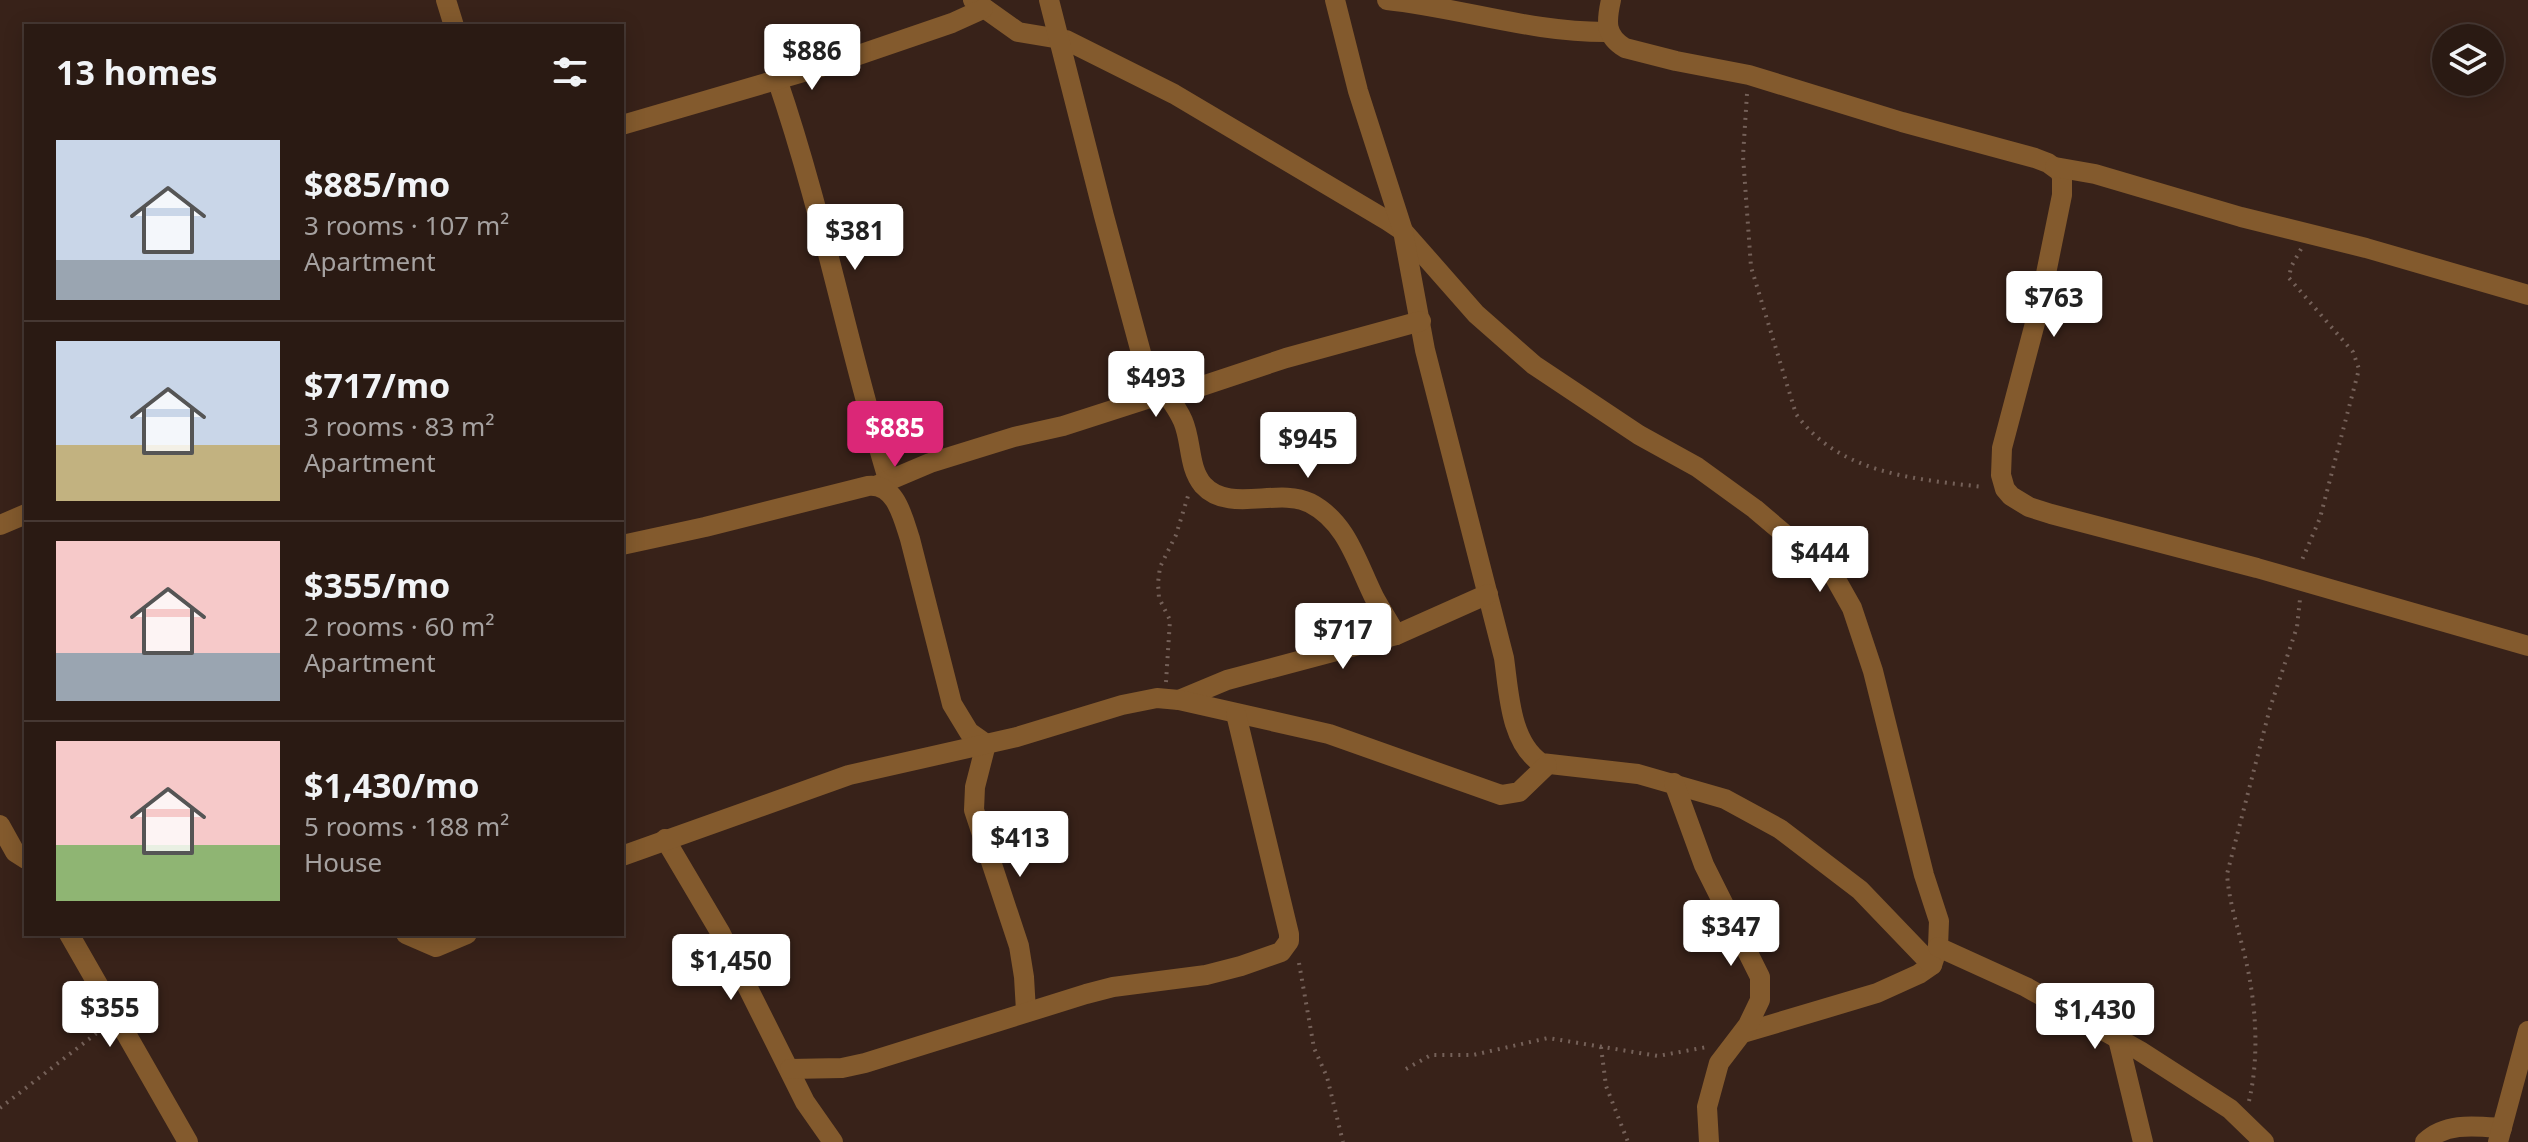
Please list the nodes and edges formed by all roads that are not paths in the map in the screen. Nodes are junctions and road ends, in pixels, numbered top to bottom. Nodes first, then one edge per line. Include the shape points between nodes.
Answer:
1 (446, 0) edge
2 (1049, 0) edge
3 (1335, 0) edge
4 (1387, 0) edge
5 (1611, 0) edge
6 (978, 5) edge
7 (453, 24) edge
8 (1609, 32) junction
9 (1058, 37) junction
10 (777, 79) junction
11 (624, 124) edge
12 (2055, 167) junction
13 (1403, 231) junction
14 (2528, 295) edge
15 (1421, 321) junction
16 (1160, 396) junction
17 (883, 482) junction
18 (24, 515) edge
19 (0, 525) edge
20 (624, 538) edge
21 (1488, 594) junction
22 (1396, 635) junction
23 (2528, 646) edge
24 (1172, 699) junction
25 (1236, 714) junction
26 (986, 744) junction
27 (1547, 765) junction
28 (1674, 783) junction
29 (0, 825) edge
30 (665, 839) junction
31 (624, 855) edge
32 (24, 859) edge
33 (70, 936) edge
34 (411, 936) edge
35 (462, 936) edge
36 (1935, 956) junction
37 (1026, 1011) junction
38 (2528, 1031) edge
39 (1738, 1038) junction
40 (2118, 1039) junction
41 (790, 1069) junction
42 (2500, 1135) edge
43 (188, 1142) edge
44 (833, 1142) edge
45 (1709, 1142) edge
46 (2143, 1142) edge
47 (2264, 1142) edge
48 (2425, 1142) edge

1 - 7 street
2 - 9 street
3 - 13 street
4 - 8 street via 1552,30
5 - 8 street
6 - 9 street via 1025,35
6 - 10 street via 952,23
8 - 12 street via 1625,48 1749,75
9 - 13 street via 1202,109
9 - 16 street
10 - 11 street
10 - 17 street via 804,163
12 - 14 street
12 - 23 street via 2063,185 2060,217 2002,448 2005,489 2029,507
13 - 15 street
13 - 36 street via 1476,314 1534,365 1697,467 1834,576 1852,608 1873,671 1939,921
15 - 16 street
15 - 21 street
16 - 17 street via 944,458
16 - 22 street via 1183,421 1194,470 1213,493 1293,498 1326,515 1354,550
17 - 20 street
17 - 26 street via 901,512 952,704 969,732
18 - 19 street
21 - 22 street
21 - 27 street via 1521,739 1529,755
22 - 24 street
24 - 25 street
24 - 26 street via 1122,705
25 - 27 street via 1329,734 1501,795 1519,792
25 - 37 street via 1289,941 1273,956 1216,973 1113,987
26 - 30 street via 849,775
26 - 37 street via 974,810 1019,946
27 - 28 street
28 - 36 street via 1725,799 1780,829
28 - 39 street via 1704,865 1760,977 1760,1000
29 - 32 street
30 - 31 street
30 - 41 street
33 - 43 street
34 - 35 street via 436,947
36 - 39 street via 1919,974 1877,993
36 - 40 street via 2026,987
37 - 41 street via 865,1063
38 - 42 street
39 - 45 street via 1719,1063 1707,1107
40 - 46 street
40 - 47 street via 2230,1109
41 - 44 street
42 - 48 street via 2453,1127 2435,1132

